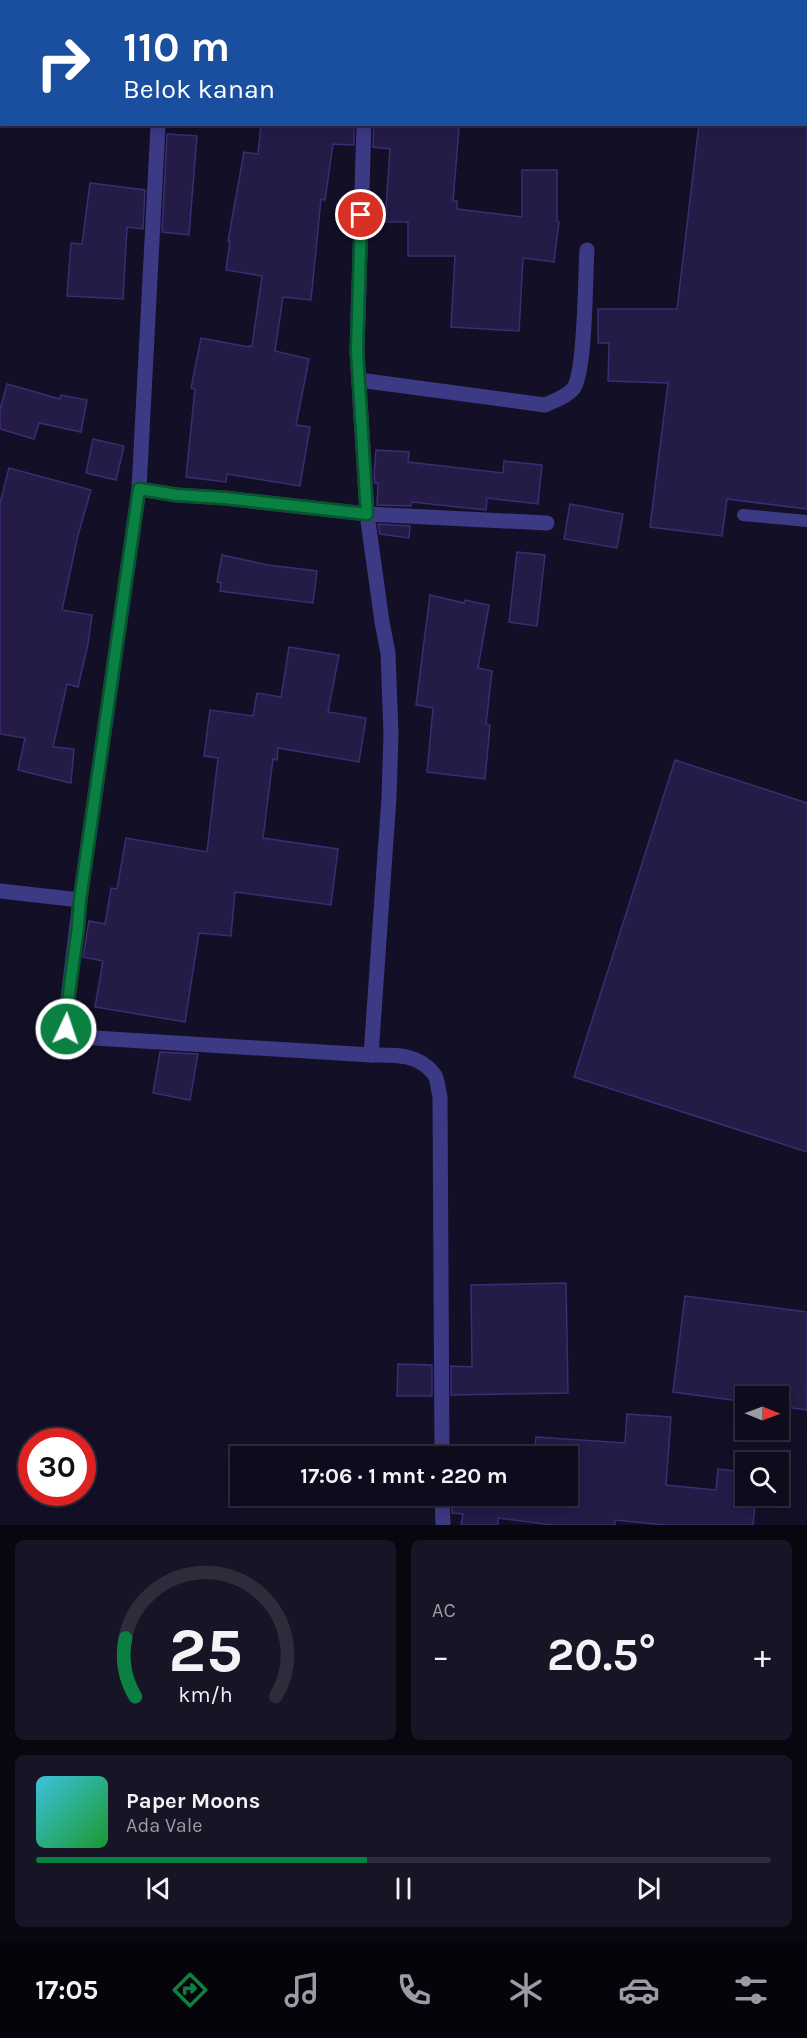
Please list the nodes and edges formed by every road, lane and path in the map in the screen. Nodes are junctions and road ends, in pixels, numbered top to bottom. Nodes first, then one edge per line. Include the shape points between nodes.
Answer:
1 (158, 126) dead end
2 (364, 126) edge
3 (587, 250) dead end
4 (359, 380) junction
5 (139, 489) junction
6 (367, 514) junction
7 (743, 515) dead end
8 (807, 521) edge
9 (548, 524) dead end
10 (0, 891) edge
11 (80, 900) junction
12 (371, 1055) junction
13 (442, 1446) edge
14 (442, 1506) edge
15 (443, 1525) edge

1 - 5 street
2 - 4 street
3 - 4 street via 581,364 574,388 558,400 545,405
4 - 6 street
5 - 6 street
5 - 11 street
6 - 9 street
6 - 12 street via 388,652 391,734
7 - 8 lane
10 - 11 street
11 - 12 street via 65,1023 70,1034
12 - 13 street via 400,1054 417,1060 435,1075 440,1097
14 - 15 street

